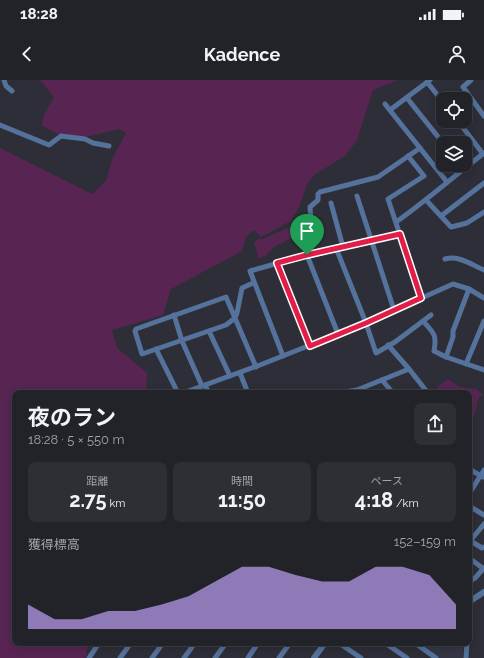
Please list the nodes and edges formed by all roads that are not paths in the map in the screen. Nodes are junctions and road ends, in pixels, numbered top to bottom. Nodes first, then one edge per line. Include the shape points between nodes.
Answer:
1 (4, 80) edge
2 (471, 80) edge
3 (428, 81) edge
4 (12, 91) dead end
5 (436, 92) edge
6 (407, 98) junction
7 (385, 104) dead end
8 (390, 110) junction
9 (484, 116) edge
10 (0, 125) edge
11 (463, 128) edge
12 (437, 136) edge
13 (109, 146) dead end
14 (420, 148) junction
15 (483, 154) edge
16 (408, 156) junction
17 (472, 161) edge
18 (458, 172) edge
19 (447, 182) junction
20 (484, 183) edge
21 (357, 196) dead end
22 (426, 200) junction
23 (331, 203) dead end
24 (483, 214) edge
25 (441, 216) junction
26 (396, 222) junction
27 (400, 234) junction
28 (371, 240) junction
29 (343, 247) junction
30 (336, 248) junction
31 (307, 255) junction
32 (445, 259) dead end
33 (277, 263) junction
34 (484, 270) edge
35 (253, 283) junction
36 (469, 288) junction
37 (421, 298) junction
38 (484, 298) edge
39 (394, 310) junction
40 (174, 315) junction
41 (431, 315) dead end
42 (235, 318) junction
43 (424, 321) junction
44 (484, 321) edge
45 (366, 323) junction
46 (209, 331) junction
47 (338, 334) junction
48 (182, 341) junction
49 (310, 346) junction
50 (388, 346) junction
51 (156, 349) junction
52 (283, 356) junction
53 (446, 357) junction
54 (466, 364) junction
55 (256, 367) junction
56 (408, 369) junction
57 (484, 370) edge
58 (240, 372) junction
59 (230, 376) junction
60 (382, 380) junction
61 (204, 386) junction
62 (176, 390) edge
63 (192, 390) edge
64 (207, 390) edge
65 (247, 390) edge
66 (363, 390) edge
67 (390, 390) edge
68 (426, 390) edge
69 (472, 470) edge
70 (484, 470) edge
71 (483, 476) edge
72 (472, 490) edge
73 (472, 508) edge
74 (484, 515) edge
75 (484, 524) edge
76 (472, 539) edge
77 (472, 542) edge
78 (484, 547) edge
79 (472, 560) edge
80 (484, 568) edge
81 (472, 576) edge
82 (475, 578) junction
83 (472, 580) edge
84 (484, 592) edge
85 (472, 600) edge
86 (97, 646) edge
87 (129, 646) edge
88 (161, 646) edge
89 (193, 646) edge
90 (224, 646) edge
91 (256, 646) edge
92 (288, 646) edge
93 (322, 646) edge
94 (343, 646) edge
95 (389, 646) edge
96 (419, 646) edge
97 (467, 646) edge
98 (89, 658) edge
99 (120, 658) edge
100 (152, 658) edge
101 (184, 658) edge
102 (215, 658) edge
103 (248, 658) edge
104 (279, 658) edge
105 (315, 658) edge
106 (361, 658) edge
107 (407, 658) edge
108 (436, 658) edge
109 (466, 658) edge

1 - 4 street
2 - 9 street via 463,86
3 - 5 street
3 - 6 street
6 - 8 street
6 - 12 street
7 - 8 street
8 - 14 street
10 - 13 street via 48,146 61,136
11 - 15 street
14 - 16 street
14 - 19 street
15 - 17 street
16 - 26 street via 424,176 388,199
16 - 31 street via 378,177 318,194 318,200 310,207 311,231 305,247
18 - 19 street
19 - 22 street
20 - 25 street
21 - 28 street
22 - 25 street
22 - 26 street
23 - 29 street
24 - 25 street via 467,223 451,227
26 - 27 street
27 - 28 street
27 - 37 street
28 - 29 street
28 - 39 street
29 - 30 street
30 - 31 street
30 - 45 street
31 - 33 street
31 - 47 street
32 - 34 street via 458,258
33 - 35 street via 250,271
33 - 49 street
35 - 42 street via 242,288
35 - 52 street
36 - 37 street via 453,284
36 - 38 street
36 - 53 street
37 - 39 street
39 - 45 street
40 - 42 street via 226,297
40 - 48 street
40 - 51 street via 136,328 142,354
41 - 43 street
42 - 46 street via 226,325
42 - 55 street
43 - 50 street
43 - 53 street via 434,333 434,351
44 - 54 street
45 - 47 street
45 - 50 street via 376,353
46 - 48 street
46 - 59 street
47 - 49 street
48 - 51 street
48 - 61 street
49 - 52 street
50 - 56 street
51 - 62 street
52 - 55 street
53 - 54 street
54 - 57 street
55 - 58 street
56 - 60 street
56 - 68 street
58 - 59 street
58 - 65 street
59 - 61 street
60 - 66 street
60 - 67 street
61 - 63 street
61 - 64 street
69 - 71 street
70 - 71 street
71 - 72 street
73 - 74 street
75 - 76 street
77 - 78 street
79 - 80 street
80 - 82 street
81 - 82 street
82 - 83 street
84 - 85 street
86 - 98 street
87 - 99 street
88 - 100 street
89 - 101 street
90 - 102 street
91 - 103 street
92 - 104 street
93 - 105 street
94 - 106 street
95 - 107 street
96 - 108 street
97 - 109 street

